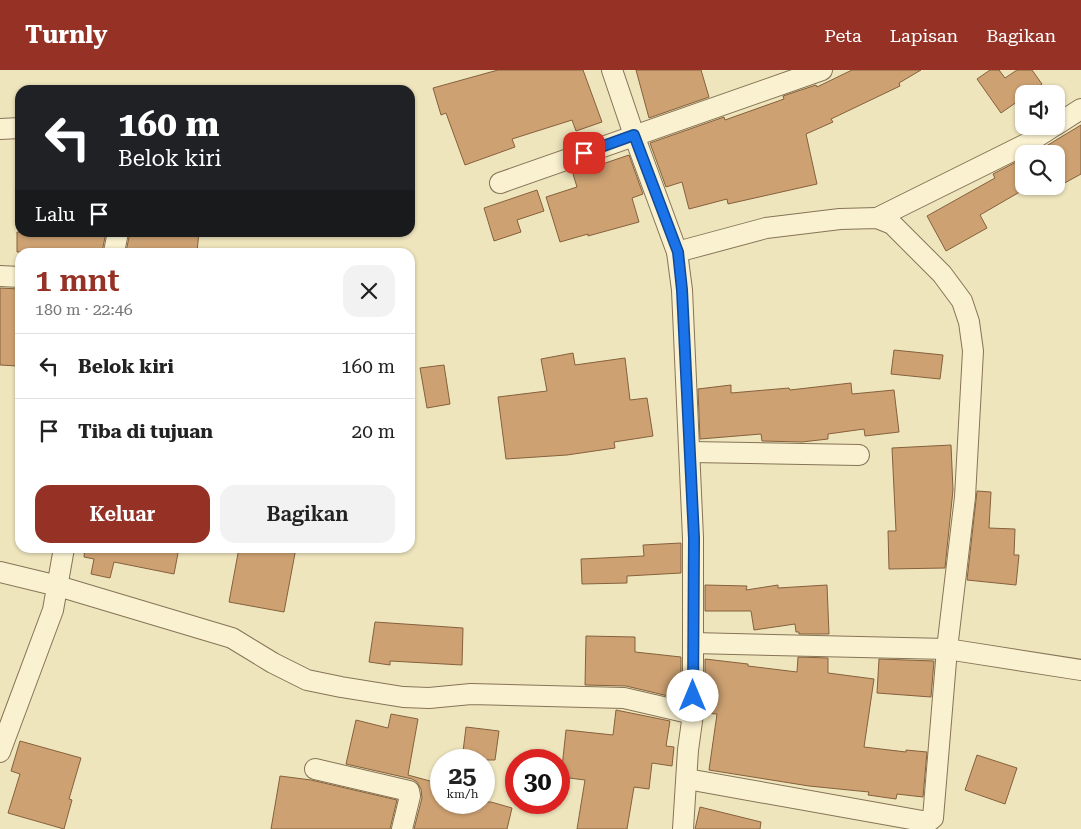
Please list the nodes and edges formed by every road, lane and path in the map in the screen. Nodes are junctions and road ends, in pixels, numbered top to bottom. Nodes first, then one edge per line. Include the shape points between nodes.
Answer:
1 (612, 70) edge
2 (822, 70) edge
3 (1081, 109) edge
4 (1065, 119) edge
5 (15, 128) edge
6 (0, 129) edge
7 (634, 135) junction
8 (1040, 135) edge
9 (500, 183) dead end
10 (877, 218) junction
11 (678, 252) junction
12 (0, 276) edge
13 (15, 278) edge
14 (690, 452) junction
15 (859, 455) dead end
16 (63, 553) edge
17 (0, 572) edge
18 (58, 586) junction
19 (693, 643) junction
20 (947, 649) junction
21 (1081, 670) edge
22 (693, 714) junction
23 (0, 752) edge
24 (315, 769) dead end
25 (687, 779) junction
26 (402, 829) edge
27 (683, 829) edge

1 - 7 street
2 - 7 street
3 - 4 street
5 - 6 street
7 - 9 street
7 - 11 street
8 - 10 street
10 - 11 street via 766,228
10 - 20 street via 892,224 942,274 962,301 969,322 973,351 964,497
11 - 14 street via 686,338
12 - 13 street
14 - 15 street
14 - 19 street via 694,538
16 - 18 street
17 - 18 street
18 - 22 street via 232,638 307,680 341,687 403,697 471,694 624,698
18 - 23 street via 53,610
19 - 20 street
19 - 22 street
20 - 21 street
20 - 25 street via 931,821
22 - 25 street
24 - 26 street via 409,791
25 - 27 street

